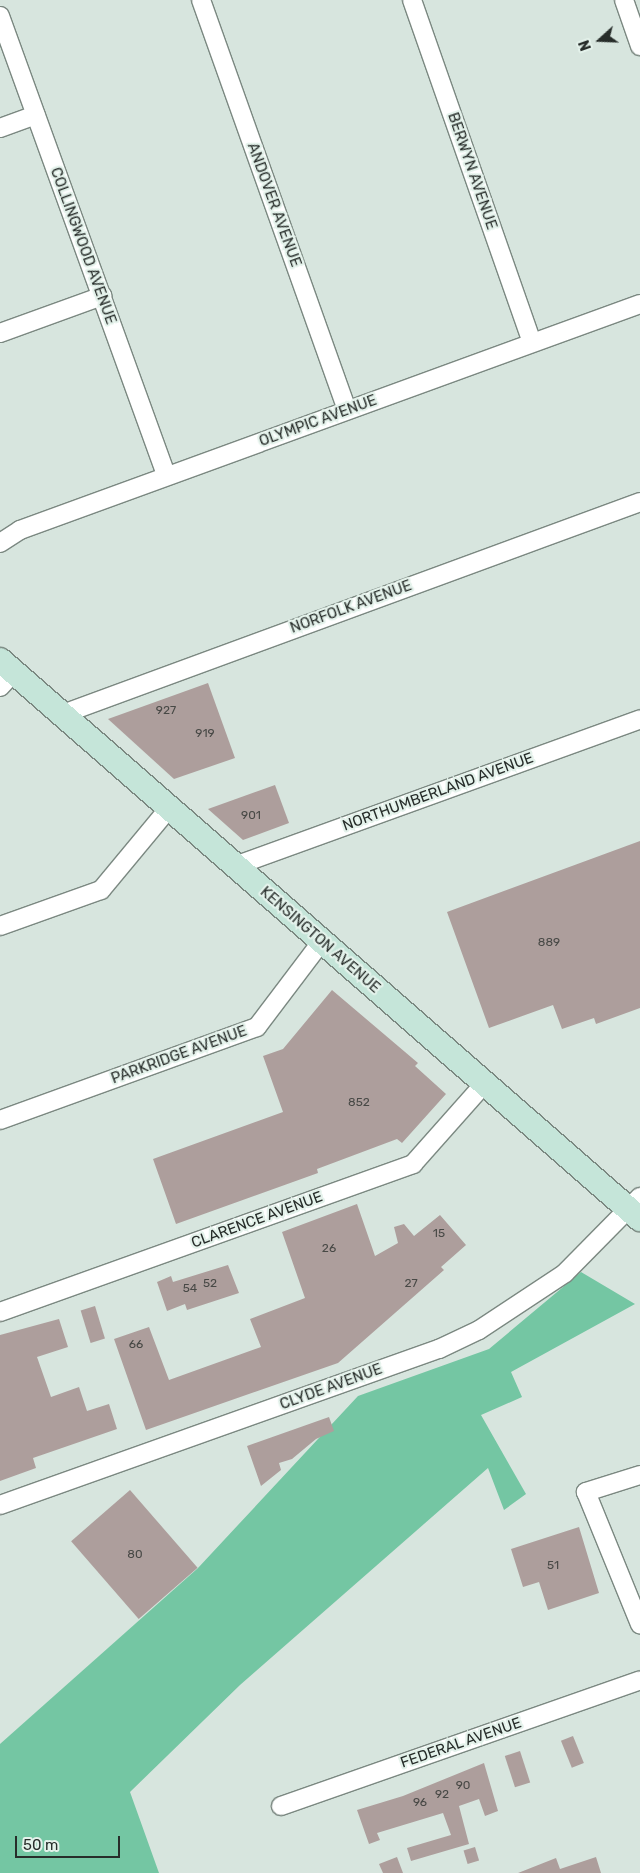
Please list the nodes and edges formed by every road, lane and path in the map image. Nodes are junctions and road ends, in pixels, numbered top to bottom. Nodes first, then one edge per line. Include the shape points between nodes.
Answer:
1 (201, 0) edge
2 (412, 0) edge
3 (624, 0) edge
4 (0, 16) edge
5 (640, 46) edge
6 (36, 115) junction
7 (0, 128) edge
8 (102, 296) junction
9 (640, 304) edge
10 (0, 333) edge
11 (532, 343) junction
12 (347, 410) junction
13 (166, 475) junction
14 (640, 502) edge
15 (0, 543) edge
16 (5, 673) edge
17 (63, 714) junction
18 (640, 718) edge
19 (170, 807) junction
20 (235, 866) junction
21 (0, 926) edge
22 (322, 942) junction
23 (484, 1084) junction
24 (0, 1120) edge
25 (636, 1208) edge
26 (0, 1312) edge
27 (634, 1477) edge
28 (0, 1505) edge
29 (640, 1624) edge
30 (640, 1680) edge
31 (281, 1806) dead end

1 - 12 street, ANDOVER AVENUE
2 - 11 street, BERWYN AVENUE
3 - 5 street
4 - 6 street, COLLINGWOOD AVENUE
6 - 7 street
6 - 8 street, COLLINGWOOD AVENUE
8 - 10 street
8 - 13 street, COLLINGWOOD AVENUE
9 - 11 street, OLYMPIC AVENUE
11 - 12 street, OLYMPIC AVENUE
12 - 13 street, OLYMPIC AVENUE
13 - 15 street, OLYMPIC AVENUE via 20,530
14 - 17 street, NORFOLK AVENUE
16 - 17 street, KENSINGTON AVENUE
17 - 19 street, KENSINGTON AVENUE
18 - 20 street, NORTHUMBERLAND AVENUE
19 - 20 street, KENSINGTON AVENUE
19 - 21 street via 101,890
20 - 22 street, KENSINGTON AVENUE
22 - 23 street, KENSINGTON AVENUE
22 - 24 street, PARKRIDGE AVENUE via 257,1027
23 - 25 street, KENSINGTON AVENUE
23 - 26 street, CLARENCE AVENUE via 413,1164
25 - 28 street, CLYDE AVENUE via 565,1273 471,1334 439,1349
27 - 29 street via 586,1492
30 - 31 street, FEDERAL AVENUE

